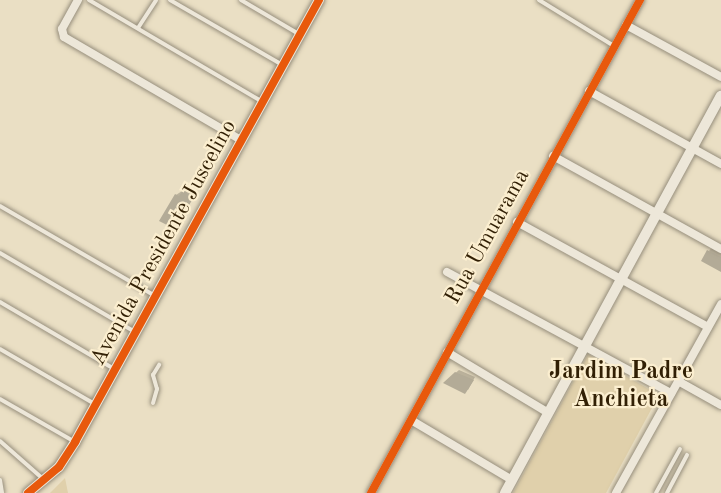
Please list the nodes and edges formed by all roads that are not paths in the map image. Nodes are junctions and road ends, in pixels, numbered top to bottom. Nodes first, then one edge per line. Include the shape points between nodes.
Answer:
1 (78, 0) edge
2 (88, 0) edge
3 (156, 0) edge
4 (170, 0) edge
5 (241, 0) edge
6 (319, 0) edge
7 (539, 0) edge
8 (640, 0) edge
9 (626, 25) junction
10 (138, 28) junction
11 (300, 34) junction
12 (614, 46) junction
13 (283, 65) junction
14 (721, 77) edge
15 (589, 91) junction
16 (721, 96) edge
17 (262, 102) junction
18 (241, 140) junction
19 (692, 148) junction
20 (553, 156) junction
21 (721, 164) edge
22 (0, 206) edge
23 (656, 213) junction
24 (517, 222) junction
25 (721, 249) edge
26 (0, 253) edge
27 (447, 272) dead end
28 (620, 279) junction
29 (480, 288) junction
30 (155, 297) junction
31 (0, 302) edge
32 (721, 304) edge
33 (708, 327) junction
34 (135, 332) junction
35 (583, 345) junction
36 (0, 349) edge
37 (447, 352) junction
38 (159, 365) dead end
39 (115, 370) junction
40 (678, 381) junction
41 (671, 393) junction
42 (0, 399) edge
43 (153, 403) dead end
44 (96, 405) junction
45 (721, 405) edge
46 (547, 412) junction
47 (411, 420) junction
48 (0, 441) edge
49 (75, 442) junction
50 (680, 449) dead end
51 (687, 456) dead end
52 (0, 480) edge
53 (512, 480) junction
54 (46, 481) junction
55 (374, 492) edge
56 (2, 493) edge
57 (28, 493) edge
58 (505, 493) edge
59 (616, 493) edge
60 (656, 493) edge
61 (667, 493) edge

1 - 18 street via 62,29 64,37
2 - 10 lane
3 - 10 lane
4 - 13 lane
5 - 11 lane
6 - 11 street, Avenida Presidente Juscelino
7 - 12 lane
8 - 9 street, Rua Umuarama
9 - 12 street, Rua Umuarama
9 - 14 street
10 - 17 lane
11 - 13 street, Avenida Presidente Juscelino
12 - 15 street, Rua Umuarama
13 - 17 street, Avenida Presidente Juscelino
15 - 19 street
15 - 20 street, Rua Umuarama
16 - 19 street
17 - 18 street, Avenida Presidente Juscelino
18 - 30 street, Avenida Presidente Juscelino
19 - 21 street
19 - 23 street
20 - 23 street
20 - 24 street, Rua Umuarama
22 - 30 lane
23 - 25 street
23 - 28 street
24 - 28 street
24 - 29 street, Rua Umuarama
26 - 34 lane
27 - 29 street
28 - 33 street
28 - 35 street
29 - 35 street
29 - 37 street, Rua Umuarama
30 - 34 street, Avenida Presidente Juscelino
31 - 39 lane
32 - 33 street
33 - 40 street
34 - 39 street, Avenida Presidente Juscelino
35 - 41 street
35 - 46 street
36 - 44 lane
37 - 46 street
37 - 47 street, Rua Umuarama
38 - 43 lane via 153,375 157,389
39 - 44 street, Avenida Presidente Juscelino
40 - 41 street
40 - 45 street
41 - 59 street
42 - 49 lane
44 - 49 street, Avenida Presidente Juscelino
46 - 53 street
47 - 53 street
47 - 55 street, Rua Umuarama
48 - 54 lane
49 - 54 street, Avenida Presidente Juscelino
50 - 60 lane
51 - 61 lane
52 - 56 lane
53 - 58 street
54 - 57 street, Avenida Presidente Juscelino

